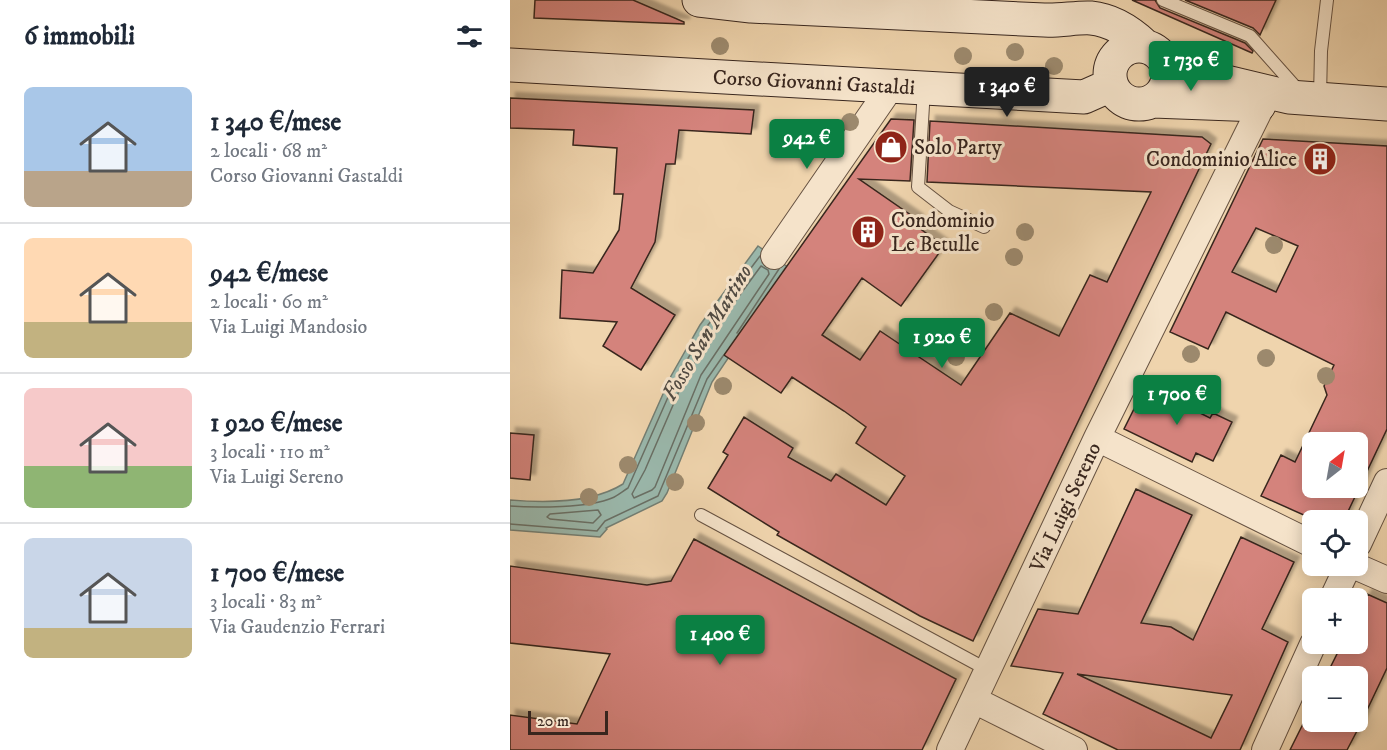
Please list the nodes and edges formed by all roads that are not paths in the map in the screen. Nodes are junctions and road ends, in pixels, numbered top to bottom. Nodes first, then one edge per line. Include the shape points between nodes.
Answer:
1 (699, 0) edge
2 (1163, 0) edge
3 (1327, 0) edge
4 (1086, 15) junction
5 (1155, 55) junction
6 (512, 65) edge
7 (1113, 71) junction
8 (892, 85) junction
9 (924, 87) junction
10 (1294, 99) junction
11 (1153, 101) junction
12 (1387, 104) edge
13 (984, 227) dead end
14 (774, 256) dead end
15 (1097, 438) junction
16 (1385, 491) edge
17 (700, 514) dead end
18 (1368, 524) edge
19 (1302, 539) edge
20 (1368, 572) edge
21 (1387, 580) edge
22 (1308, 654) edge
23 (988, 670) junction
24 (974, 700) junction
25 (950, 750) edge
26 (1074, 750) edge
27 (1265, 750) edge

1 - 4 main road via 751,6
2 - 10 lane via 1250,36
3 - 10 lane via 1321,51
4 - 5 main road via 1130,32
4 - 7 main road via 1086,32
5 - 7 main road via 1131,46 1124,49
5 - 10 main road via 1218,80
5 - 11 main road via 1168,80
6 - 8 main road, Corso Giovanni Gastaldi
7 - 9 main road, Corso Giovanni Gastaldi via 1084,97
7 - 11 main road via 1122,99 1138,104
8 - 9 main road, Corso Giovanni Gastaldi
8 - 14 street
9 - 13 lane via 918,187 949,211
10 - 11 main road
10 - 12 main road
10 - 15 street, Via Luigi Sereno
15 - 19 street
15 - 23 street, Via Luigi Sereno
16 - 18 street
17 - 23 lane
20 - 21 street
22 - 27 street
23 - 24 street, Via Luigi Sereno
24 - 25 street, Via Luigi Sereno
24 - 26 street

